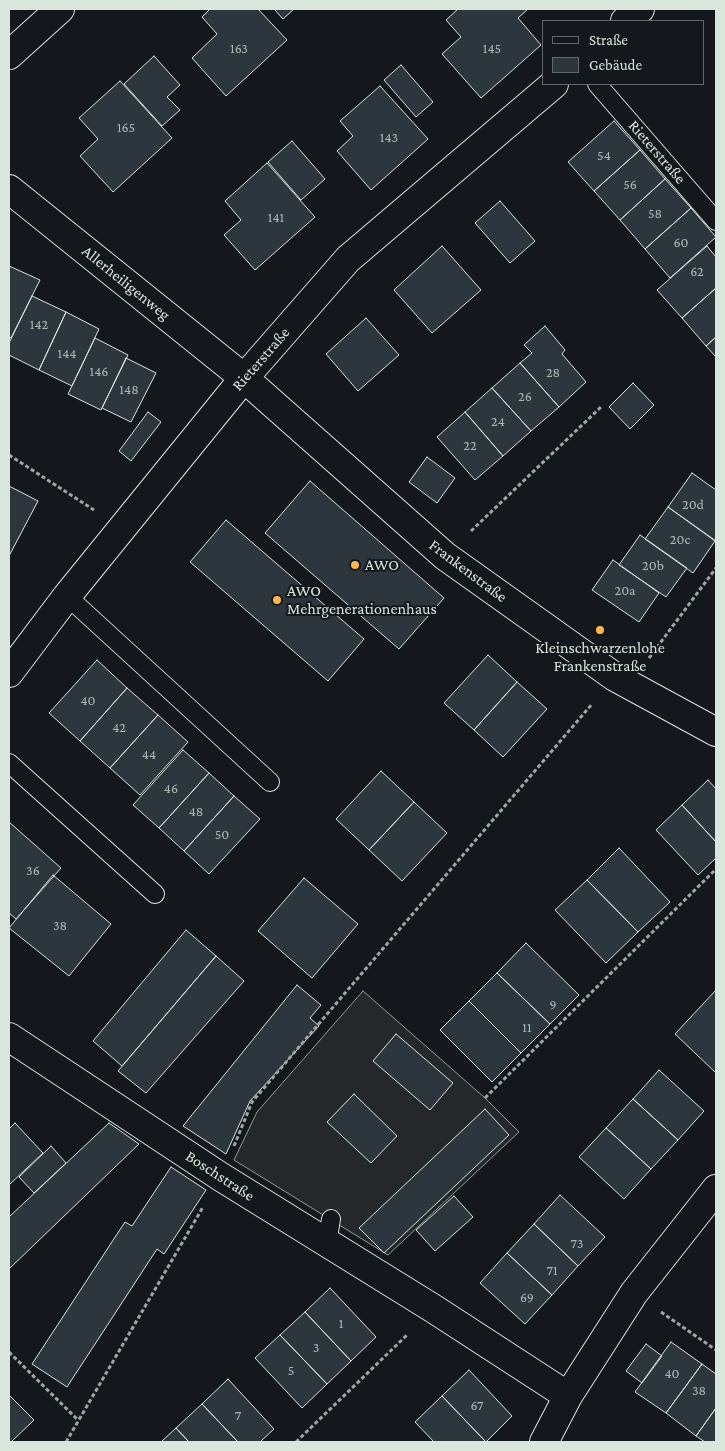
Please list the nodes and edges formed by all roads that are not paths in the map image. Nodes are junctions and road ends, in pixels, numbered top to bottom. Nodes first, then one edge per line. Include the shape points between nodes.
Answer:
1 (60, 9) edge
2 (640, 9) edge
3 (627, 20) edge
4 (9, 56) edge
5 (553, 85) edge
6 (598, 85) edge
7 (9, 189) edge
8 (716, 221) edge
9 (244, 378) junction
10 (67, 596) junction
11 (9, 673) edge
12 (716, 732) edge
13 (9, 763) edge
14 (270, 782) dead end
15 (155, 894) dead end
16 (9, 1038) edge
17 (716, 1189) edge
18 (568, 1396) junction
19 (544, 1442) edge

1 - 4 street
2 - 3 street
5 - 9 street, Rieterstraße via 348,259
6 - 8 lane, Rieterstraße
7 - 9 street, Allerheiligenweg
9 - 10 street, Rieterstraße
9 - 12 street, Frankenstraße via 445,556 622,681
10 - 11 street, Rieterstraße
10 - 14 lane
13 - 15 lane
16 - 18 street, Boschstraße via 221,1178 329,1231 434,1309
17 - 18 street via 634,1293
18 - 19 street

